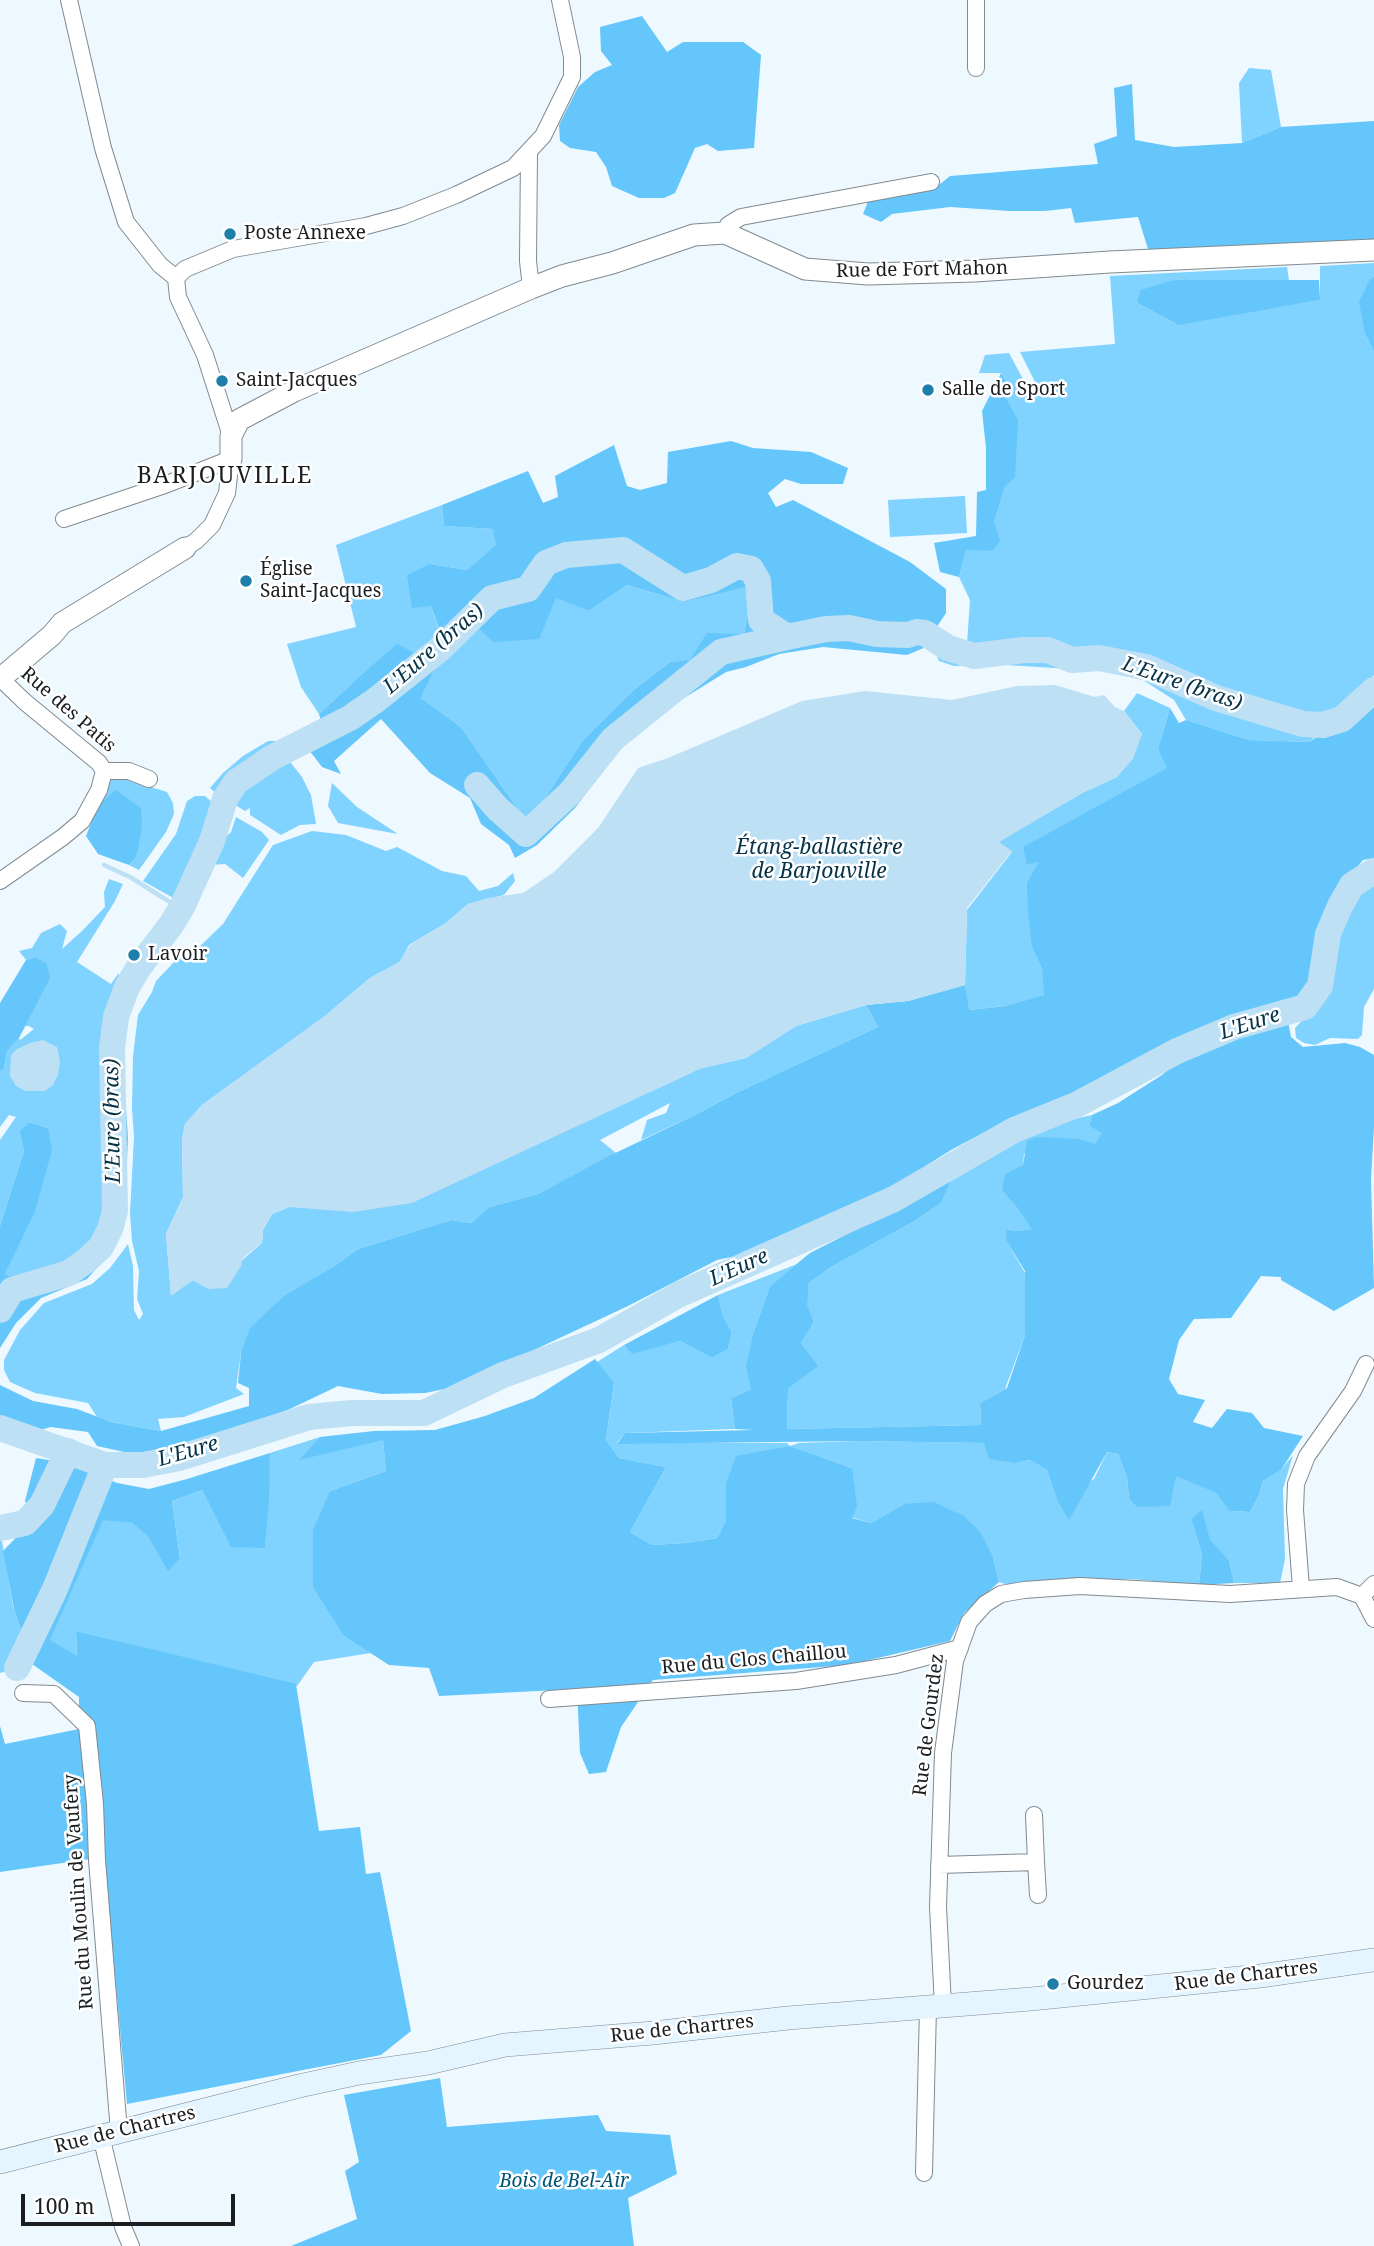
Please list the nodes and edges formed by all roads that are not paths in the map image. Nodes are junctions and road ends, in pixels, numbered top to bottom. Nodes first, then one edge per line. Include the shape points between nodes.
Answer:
1 (69, 0) edge
2 (559, 0) edge
3 (976, 0) edge
4 (976, 68) dead end
5 (529, 153) junction
6 (930, 182) dead end
7 (725, 233) junction
8 (1374, 250) edge
9 (176, 278) junction
10 (531, 288) junction
11 (232, 436) junction
12 (231, 459) junction
13 (64, 519) dead end
14 (185, 548) joint
15 (1, 679) edge
16 (104, 771) junction
17 (149, 779) dead end
18 (0, 881) edge
19 (1366, 1364) dead end
20 (1374, 1584) edge
21 (1301, 1588) junction
22 (1362, 1596) junction
23 (1374, 1619) edge
24 (960, 1648) junction
25 (23, 1693) dead end
26 (549, 1699) dead end
27 (1034, 1815) dead end
28 (1036, 1862) junction
29 (939, 1865) junction
30 (1038, 1895) dead end
31 (1374, 1960) edge
32 (936, 2006) junction
33 (110, 2134) junction
34 (0, 2162) edge
35 (924, 2173) dead end
36 (131, 2246) edge

1 - 9 street via 103,148 126,222
2 - 5 street via 572,77 543,136
3 - 4 street
5 - 9 street via 513,168 403,216 233,249 185,269
5 - 10 street
6 - 7 street via 741,217 728,225
7 - 8 street, Rue de Fort Mahon via 805,269 868,274
7 - 10 street, Rue de Fort Mahon via 694,235
9 - 11 street via 178,297 205,355
10 - 11 street, Rue de Fort Mahon via 294,391 239,419
11 - 12 street
12 - 13 street
12 - 14 street via 227,493 212,525
14 - 15 street via 62,623
15 - 16 street, Rue des Patis
16 - 17 street, Rue des Patis via 129,771
16 - 18 street via 82,821
19 - 21 street via 1353,1391 1307,1456 1296,1485
20 - 22 street
21 - 22 street, Rue de Gourdez via 1337,1587
21 - 24 street, Rue de Gourdez via 1230,1594 1080,1586 1001,1594 969,1622
22 - 23 street
24 - 26 street, Rue du Clos Chaillou via 895,1665 796,1681
24 - 29 street, Rue de Gourdez via 943,1753
25 - 33 street, Rue du Moulin de Vaufery via 54,1694 87,1726 95,1804
27 - 28 street
28 - 29 street
28 - 30 street
29 - 32 street, Rue de Gourdez
31 - 32 main road, Rue de Chartres via 1259,1976
32 - 33 main road, Rue de Chartres via 505,2045 299,2086
32 - 35 street, Rue de Gourdez
33 - 34 main road, Rue de Chartres
33 - 36 street, Rue du Moulin de Vaufery via 123,2227

